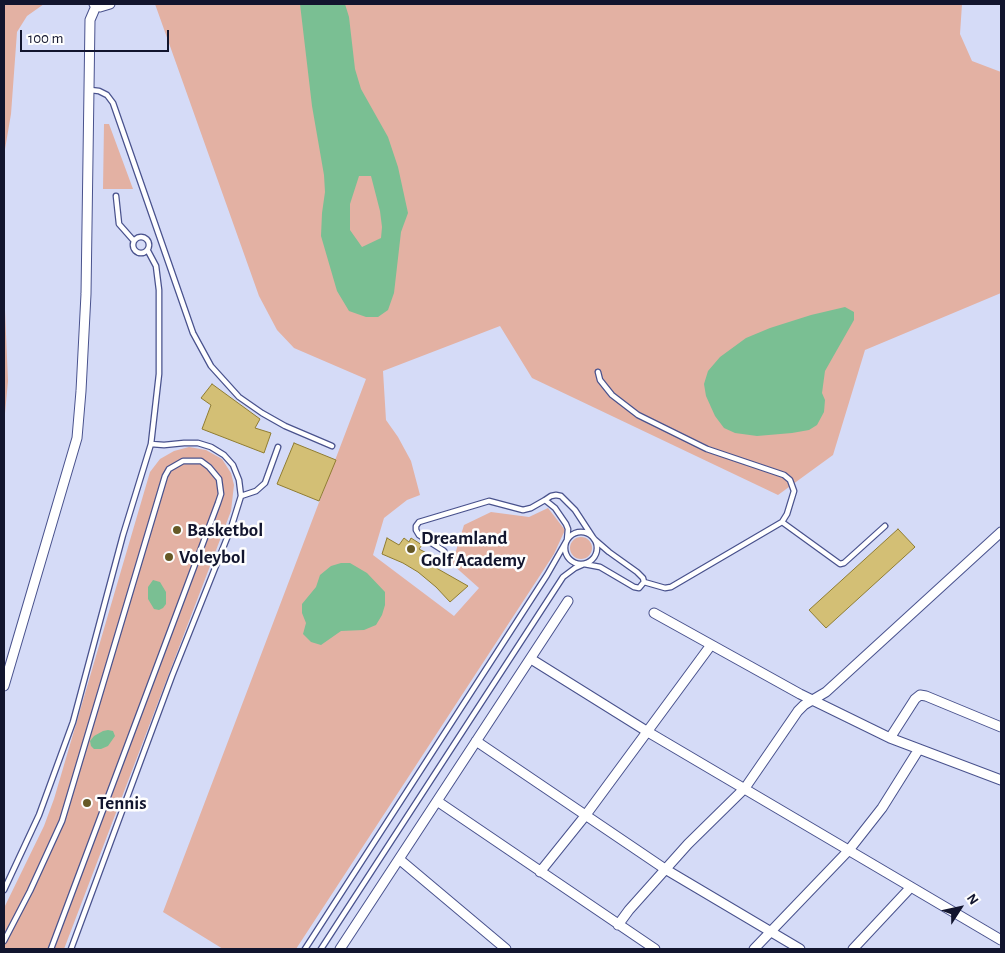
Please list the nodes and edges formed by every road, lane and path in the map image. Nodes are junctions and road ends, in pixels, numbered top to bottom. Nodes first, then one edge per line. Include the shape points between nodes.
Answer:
1 (110, 4) edge
2 (95, 5) edge
3 (90, 90) junction
4 (116, 196) dead end
5 (134, 241) junction
6 (148, 251) junction
7 (598, 372) dead end
8 (150, 444) junction
9 (278, 446) dead end
10 (332, 446) dead end
11 (241, 496) junction
12 (545, 500) junction
13 (782, 522) junction
14 (886, 526) dead end
15 (1001, 532) edge
16 (594, 539) junction
17 (567, 540) junction
18 (444, 551) dead end
19 (584, 564) junction
20 (644, 582) junction
21 (568, 600) dead end
22 (654, 613) dead end
23 (711, 645) junction
24 (531, 659) junction
25 (4, 686) edge
26 (813, 700) junction
27 (1001, 727) edge
28 (648, 732) junction
29 (890, 738) junction
30 (476, 742) junction
31 (919, 749) junction
32 (1001, 780) edge
33 (745, 788) junction
34 (437, 800) junction
35 (585, 816) junction
36 (849, 850) junction
37 (399, 859) junction
38 (665, 869) junction
39 (540, 872) junction
40 (911, 887) junction
41 (4, 890) edge
42 (618, 926) junction
43 (770, 932) junction
44 (1001, 940) edge
45 (4, 941) edge
46 (50, 949) edge
47 (71, 949) edge
48 (305, 949) edge
49 (321, 949) edge
50 (340, 949) edge
51 (506, 949) edge
52 (654, 949) edge
53 (754, 949) edge
54 (800, 949) edge
55 (853, 949) edge

1 - 2 street via 104,7
2 - 3 street via 90,20
3 - 10 lane via 107,95 113,103 193,333 211,366 239,397 262,413
3 - 25 street via 86,294 77,438
4 - 5 lane via 119,224
5 - 6 lane via 135,251 140,254
5 - 6 lane via 141,237 147,239 150,243
6 - 8 lane via 156,266 159,290 159,374
7 - 13 lane via 612,396 638,415 707,449 784,475 794,491
8 - 11 lane via 198,443 211,446 233,464 240,480
8 - 41 lane via 73,722 39,815
9 - 11 lane via 265,483 256,491
11 - 47 lane
12 - 16 lane via 556,495 566,500
12 - 17 lane via 566,524
12 - 18 lane via 523,510 489,501 419,522 416,530 419,535
13 - 14 lane via 840,564
13 - 20 lane via 671,587
15 - 26 street via 826,692
16 - 17 lane via 580,532
16 - 19 lane via 598,549 596,554
16 - 20 lane
17 - 19 lane via 567,556 574,563
17 - 48 lane
19 - 20 lane via 600,567 634,587 639,588
19 - 49 lane via 569,571 558,583
21 - 24 street
22 - 23 street
23 - 26 street
23 - 28 street
24 - 28 street
24 - 30 street
26 - 29 street
26 - 33 street via 798,711
27 - 29 street via 920,695
28 - 33 street
28 - 35 street
29 - 31 street
30 - 34 street
30 - 35 street
31 - 32 street
31 - 36 street via 882,808
33 - 36 street
33 - 38 street
34 - 37 street
34 - 39 street
35 - 38 street
35 - 39 street
36 - 40 street
36 - 43 street
37 - 50 street
37 - 51 street
38 - 42 street
38 - 43 street
39 - 42 street
40 - 44 street
40 - 55 street
42 - 52 street
43 - 53 street
43 - 54 street
45 - 46 lane via 62,821 165,476 169,469 183,461 201,461 219,479 221,494

